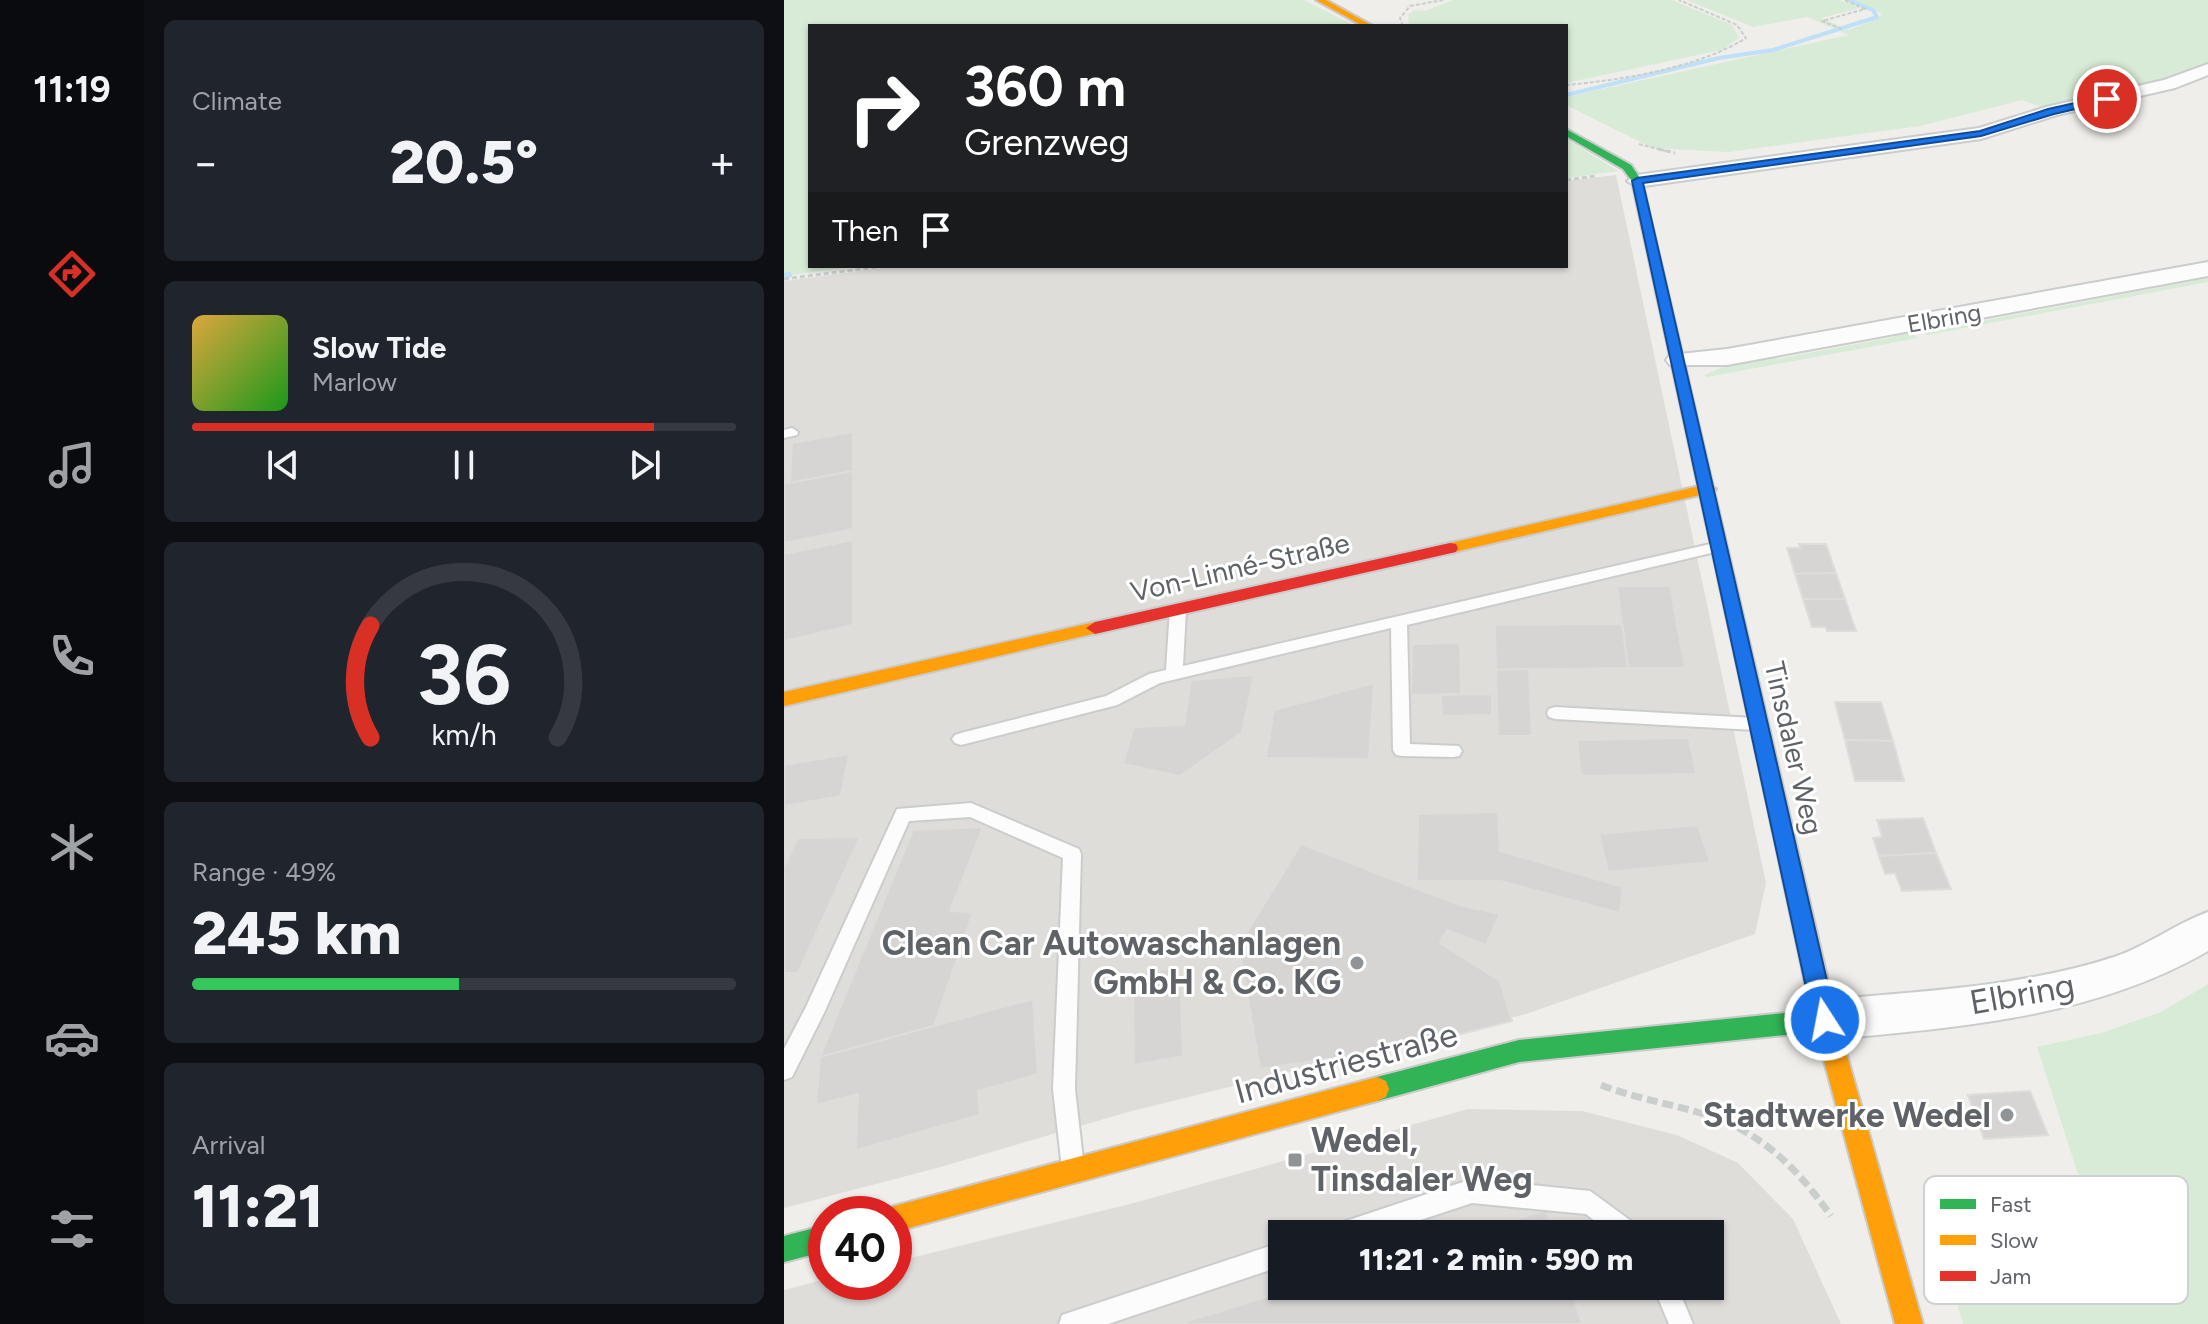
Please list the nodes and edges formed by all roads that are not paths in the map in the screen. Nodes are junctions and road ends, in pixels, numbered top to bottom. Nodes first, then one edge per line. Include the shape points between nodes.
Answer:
1 (1320, 0) edge
2 (1365, 24) edge
3 (2208, 69) edge
4 (1568, 133) edge
5 (1637, 181) junction
6 (2208, 269) edge
7 (1679, 360) junction
8 (1708, 489) junction
9 (1721, 547) junction
10 (1178, 609) junction
11 (1399, 623) junction
12 (1174, 674) junction
13 (784, 699) edge
14 (1555, 713) dead end
15 (1760, 724) junction
16 (961, 739) dead end
17 (1453, 751) dead end
18 (2208, 930) edge
19 (1825, 1020) junction
20 (784, 1070) edge
21 (1073, 1170) junction
22 (912, 1214) edge
23 (1385, 1220) edge
24 (1612, 1220) edge
25 (808, 1243) edge
26 (784, 1249) edge
27 (1268, 1259) edge
28 (1671, 1300) edge
29 (1071, 1324) edge
30 (1681, 1324) edge
31 (1909, 1324) edge

1 - 2 street
3 - 5 street via 1981,133
4 - 5 street via 1627,167
5 - 7 street, Tinsdaler Weg
6 - 7 street, Elbring via 1742,354
7 - 8 street, Tinsdaler Weg
8 - 9 street, Tinsdaler Weg
8 - 10 street, Von-Linné-Straße
9 - 11 lane
9 - 15 street, Tinsdaler Weg
10 - 12 lane
10 - 13 street, Von-Linné-Straße
11 - 12 lane
11 - 17 lane via 1402,750
12 - 16 lane via 1111,701
14 - 15 lane
15 - 19 street, Tinsdaler Weg
18 - 19 street, Elbring via 2156,959 2104,979 1988,1002
19 - 21 street, Industriestraße via 1519,1051
19 - 31 street, Tinsdaler Weg
20 - 21 lane via 903,814 971,810 1072,854 1064,1089
21 - 22 street, Industriestraße
23 - 24 lane via 1472,1191 1590,1203
25 - 26 street
27 - 29 lane
28 - 30 lane

